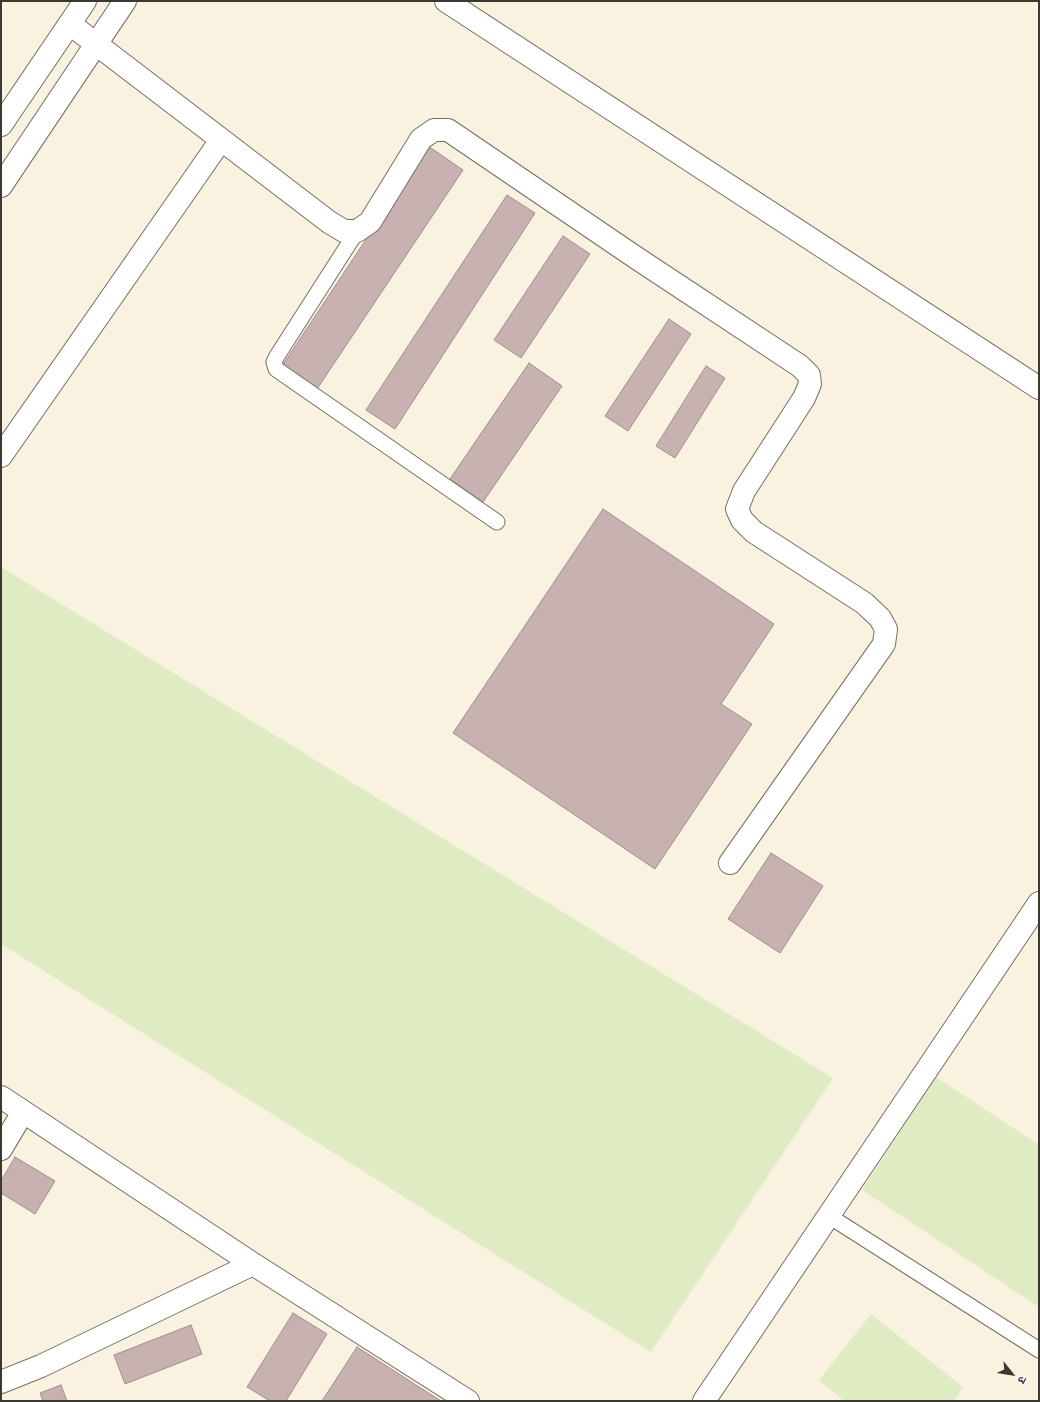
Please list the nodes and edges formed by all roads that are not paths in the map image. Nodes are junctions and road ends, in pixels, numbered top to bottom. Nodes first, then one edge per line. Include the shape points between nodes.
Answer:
1 (86, 1) edge
2 (125, 1) edge
3 (446, 1) edge
4 (70, 24) junction
5 (97, 44) junction
6 (1, 125) edge
7 (221, 140) junction
8 (1, 186) edge
9 (357, 231) junction
10 (1039, 388) edge
11 (1, 456) edge
12 (497, 522) dead end
13 (730, 864) dead end
14 (1039, 902) edge
15 (1, 1097) edge
16 (23, 1112) junction
17 (1, 1149) edge
18 (828, 1216) junction
19 (253, 1264) junction
20 (1039, 1350) edge
21 (1, 1382) edge
22 (468, 1401) edge
23 (704, 1401) edge

1 - 4 street
2 - 5 street
3 - 10 street
4 - 5 street
4 - 6 street
5 - 7 street
5 - 8 street
7 - 9 street via 328,222 344,231
7 - 11 street
9 - 12 lane via 276,356 276,369
9 - 13 street via 370,222 422,140 434,130 448,130 800,366 809,375 810,384 804,398 744,491 737,509 742,520 754,532 864,603 880,618 886,629 884,644
14 - 18 street
15 - 16 street
16 - 17 street
16 - 19 street
18 - 20 lane
18 - 23 street
19 - 21 street via 41,1366
19 - 22 street

